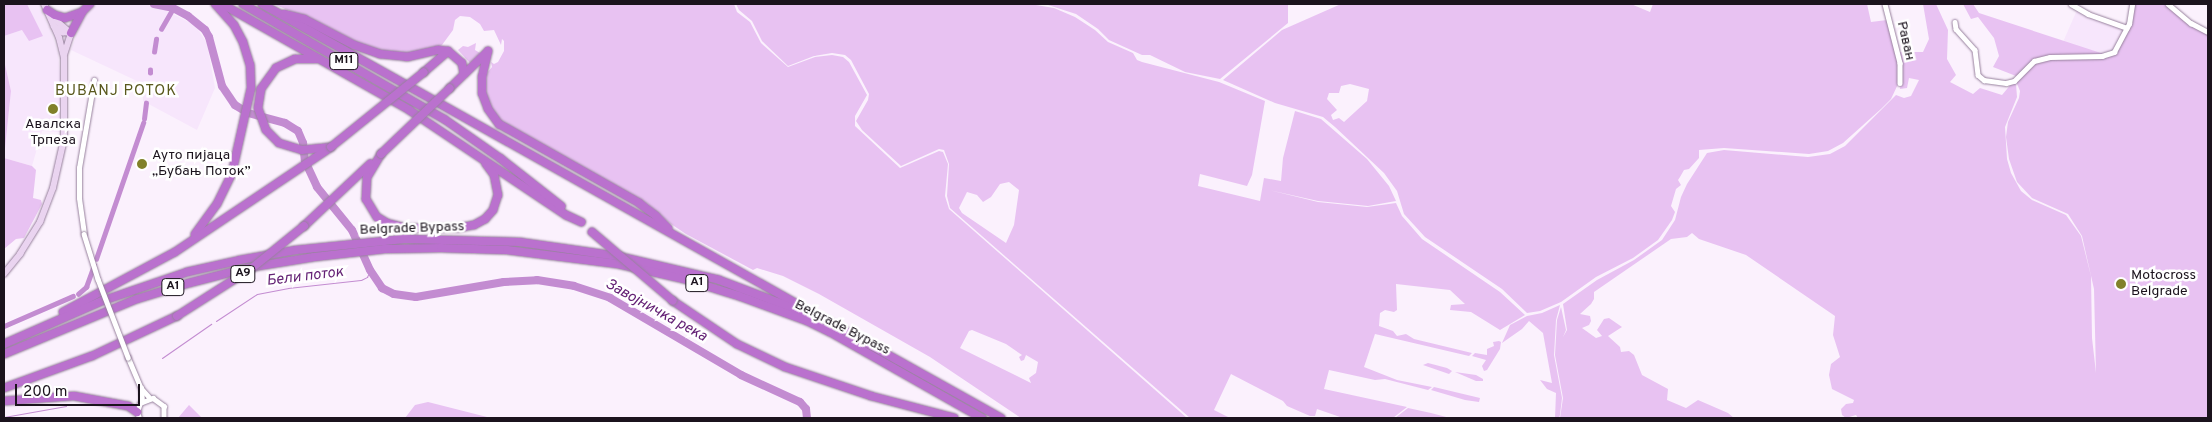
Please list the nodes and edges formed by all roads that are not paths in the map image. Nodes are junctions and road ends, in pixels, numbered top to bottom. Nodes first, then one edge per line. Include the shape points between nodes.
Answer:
1 (90, 4) edge
2 (215, 4) edge
3 (222, 4) edge
4 (243, 4) edge
5 (262, 4) edge
6 (1885, 4) edge
7 (2070, 4) edge
8 (2132, 4) edge
9 (2168, 4) edge
10 (45, 6) edge
11 (82, 12) junction
12 (276, 12) junction
13 (1954, 22) dead end
14 (53, 24) junction
15 (2128, 28) junction
16 (2208, 32) edge
17 (71, 33) junction
18 (448, 51) junction
19 (64, 58) junction
20 (326, 62) junction
21 (464, 74) junction
22 (94, 80) dead end
23 (1900, 83) dead end
24 (331, 147) junction
25 (470, 149) junction
26 (381, 154) junction
27 (581, 222) junction
28 (673, 234) junction
29 (175, 252) junction
30 (4, 274) edge
31 (825, 320) junction
32 (14, 339) junction
33 (4, 344) edge
34 (4, 354) edge
35 (4, 388) edge
36 (141, 388) junction
37 (150, 398) junction
38 (4, 402) edge
39 (142, 402) junction
40 (138, 415) edge
41 (164, 418) edge
42 (954, 418) edge
43 (982, 418) edge
44 (1001, 418) edge

1 - 11 highway
2 - 29 highway via 234,25 246,49 251,72 248,104 232,172 224,191 201,227
3 - 20 highway
4 - 27 highway, M11 via 444,119
5 - 12 highway, M11
6 - 23 street, Раван via 1900,63
7 - 15 street
8 - 15 street
9 - 16 street
10 - 11 highway via 55,15 65,18
10 - 14 main road
10 - 17 main road via 54,19
11 - 17 highway
12 - 18 highway via 304,19 354,45 380,54 407,57
12 - 28 highway, M11
13 - 15 street via 1956,30 1975,50 1978,75 2000,84 2014,81 2034,61 2050,57 2108,55 2114,52
14 - 17 main road via 63,32
14 - 19 main road
17 - 19 main road
18 - 21 highway via 462,63
18 - 24 highway, bridge
19 - 30 main road via 66,128 56,179 33,235
20 - 24 highway via 306,57 284,63 269,76 258,98 262,122 279,143 302,150
20 - 25 highway
21 - 26 highway, A9, bridge
21 - 28 highway, A9 via 488,51 482,93 488,109 500,124 639,203
22 - 36 street, bridge via 79,168 84,234
24 - 29 highway
25 - 26 highway via 490,168 497,182 497,200 490,215 479,223 458,228 406,228 387,223 373,213 365,194 369,172
25 - 27 highway
26 - 35 highway, A9, bridge via 316,216 221,290 121,344
27 - 42 highway, bridge via 712,330 764,358 831,383
28 - 31 highway
29 - 32 highway
31 - 32 highway, Belgrade Bypass / A1 via 719,280 606,254 496,241 380,240 262,256 187,272 102,300
31 - 44 highway, A1
32 - 33 highway, Belgrade Bypass / A1
34 - 43 highway, Belgrade Bypass / A1 via 109,309 182,285 273,263 385,250 460,248 532,252 597,260 684,279 807,321
36 - 37 street
36 - 39 street
37 - 39 street
37 - 41 street via 157,399 164,406
38 - 40 highway via 74,396 128,406
39 - 40 street

